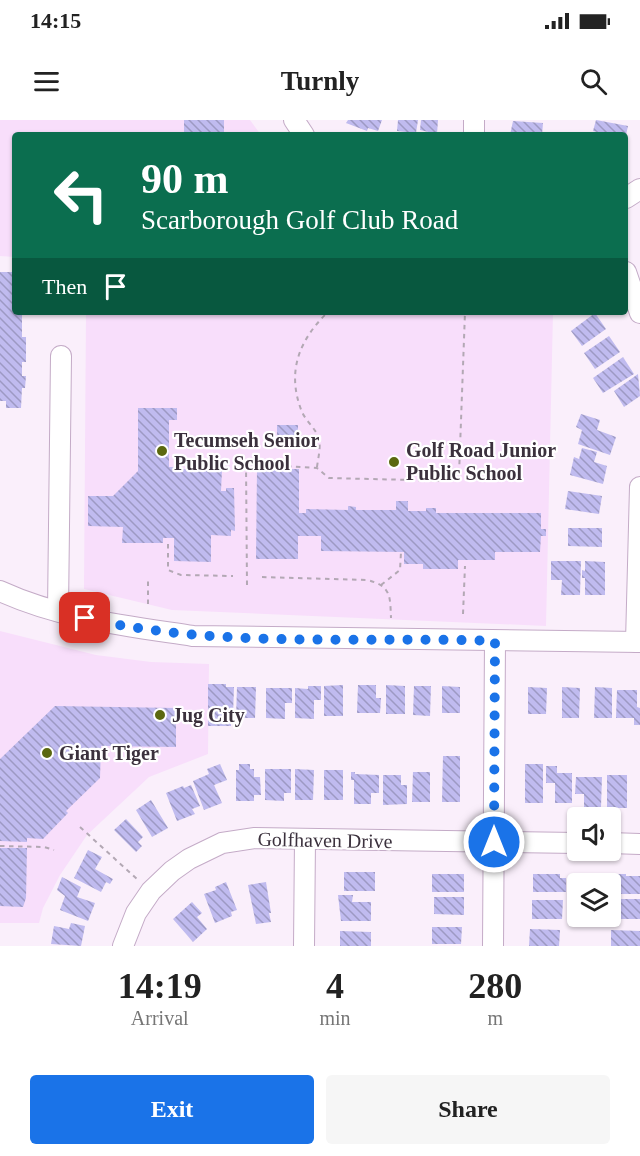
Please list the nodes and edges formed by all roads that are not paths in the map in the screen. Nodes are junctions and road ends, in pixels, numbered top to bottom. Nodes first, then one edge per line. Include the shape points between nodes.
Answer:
1 (628, 278) edge
2 (640, 313) edge
3 (61, 356) dead end
4 (640, 487) edge
5 (0, 591) edge
6 (0, 602) edge
7 (28, 603) junction
8 (58, 611) junction
9 (495, 641) junction
10 (638, 642) edge
11 (305, 839) junction
12 (494, 842) junction
13 (567, 843) edge
14 (621, 843) edge
15 (640, 844) edge
16 (123, 946) edge
17 (304, 946) edge
18 (493, 946) edge

1 - 2 street
3 - 8 street
4 - 10 street
5 - 7 street
6 - 7 street
7 - 8 street
8 - 9 street via 193,636
9 - 10 street
9 - 12 street
11 - 12 street, Golfhaven Drive
11 - 16 street, Golfhaven Drive via 255,838 222,843 189,859 151,891 130,923
11 - 17 street
12 - 13 street, Golfhaven Drive
12 - 18 street
14 - 15 street

